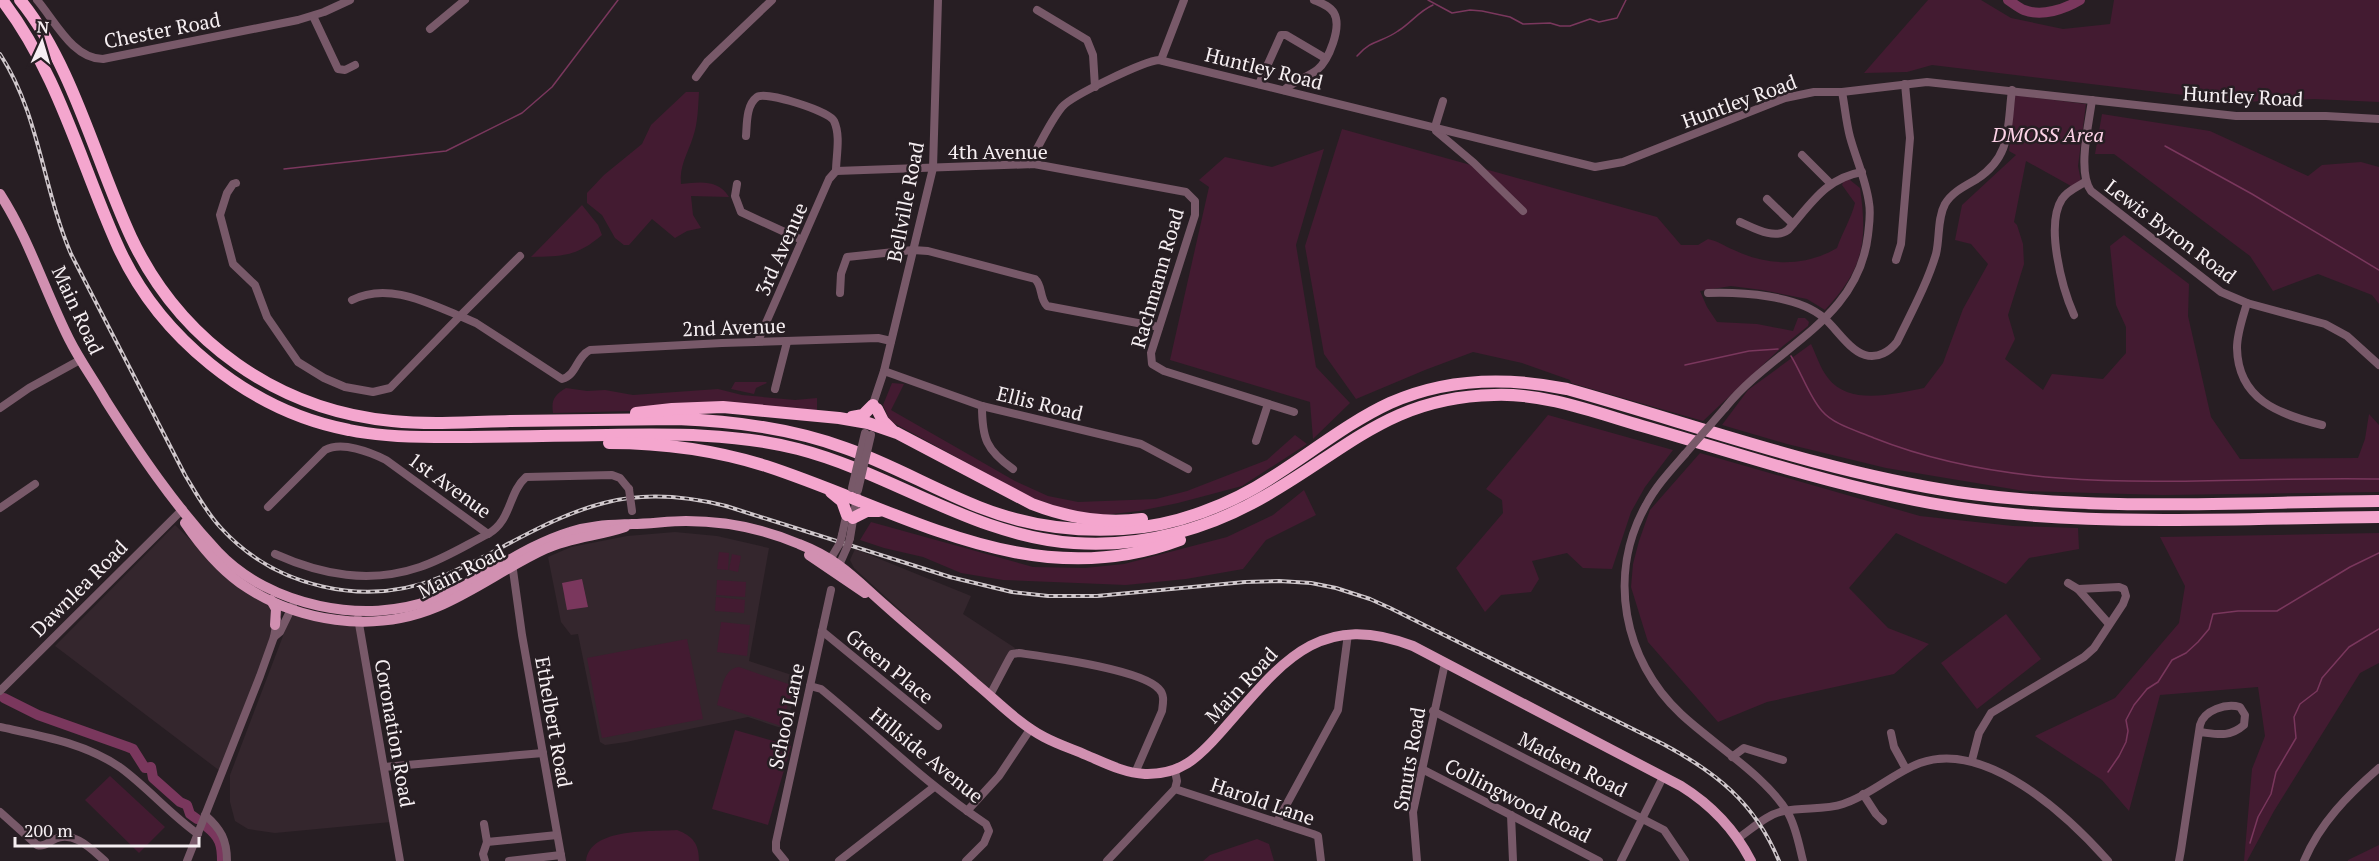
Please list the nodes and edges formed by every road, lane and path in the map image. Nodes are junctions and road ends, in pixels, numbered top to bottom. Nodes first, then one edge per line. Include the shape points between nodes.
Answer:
1 (2, 0) edge
2 (20, 0) edge
3 (37, 0) edge
4 (350, 0) edge
5 (465, 0) edge
6 (771, 0) edge
7 (938, 0) edge
8 (1185, 0) edge
9 (1314, 0) edge
10 (1037, 10) dead end
11 (313, 16) junction
12 (430, 29) dead end
13 (1325, 58) junction
14 (1161, 60) junction
15 (355, 65) dead end
16 (696, 76) dead end
17 (1259, 84) junction
18 (1905, 84) junction
19 (1095, 87) junction
20 (1284, 90) junction
21 (2012, 90) junction
22 (1842, 92) junction
23 (2092, 100) junction
24 (1443, 101) dead end
25 (2379, 119) edge
26 (1435, 127) junction
27 (746, 136) dead end
28 (1802, 155) dead end
29 (1029, 164) junction
30 (933, 168) junction
31 (836, 171) junction
32 (1862, 172) junction
33 (2085, 182) junction
34 (236, 183) dead end
35 (737, 184) dead end
36 (1831, 184) junction
37 (0, 194) edge
38 (1192, 196) joint
39 (1767, 199) dead end
40 (1523, 211) dead end
41 (1740, 222) dead end
42 (1793, 224) junction
43 (802, 240) junction
44 (913, 250) junction
45 (520, 256) dead end
46 (1896, 260) dead end
47 (840, 293) dead end
48 (1708, 293) dead end
49 (352, 300) dead end
50 (2247, 303) junction
51 (2074, 315) dead end
52 (460, 316) junction
53 (1825, 318) junction
54 (1159, 327) junction
55 (758, 341) junction
56 (891, 341) junction
57 (787, 342) junction
58 (80, 360) junction
59 (2379, 365) edge
60 (884, 371) junction
61 (775, 389) dead end
62 (1268, 404) junction
63 (982, 406) junction
64 (875, 407) junction
65 (0, 408) edge
66 (1293, 412) dead end
67 (839, 417) junction
68 (582, 420) junction
69 (2322, 425) dead end
70 (869, 429) junction
71 (348, 430) junction
72 (897, 433) junction
73 (1256, 441) dead end
74 (1013, 469) dead end
75 (1188, 469) dead end
76 (1304, 472) junction
77 (35, 484) dead end
78 (826, 488) junction
79 (854, 493) junction
80 (1229, 501) junction
81 (2379, 501) edge
82 (268, 507) dead end
83 (0, 508) edge
84 (180, 511) junction
85 (889, 513) junction
86 (850, 516) junction
87 (2379, 516) edge
88 (633, 524) junction
89 (488, 534) junction
90 (275, 554) dead end
91 (512, 562) junction
92 (833, 566) junction
93 (499, 575) junction
94 (2068, 583) dead end
95 (2091, 588) junction
96 (514, 589) junction
97 (2078, 589) junction
98 (831, 590) dead end
99 (271, 600) junction
100 (2088, 600) junction
101 (289, 602) junction
102 (358, 617) junction
103 (2109, 624) junction
104 (275, 625) junction
105 (822, 631) junction
106 (1348, 634) junction
107 (274, 637) junction
108 (1444, 663) junction
109 (810, 686) junction
110 (0, 691) edge
111 (990, 694) junction
112 (1434, 711) junction
113 (938, 726) dead end
114 (0, 727) edge
115 (1031, 728) junction
116 (2199, 732) junction
117 (1891, 733) dead end
118 (543, 753) junction
119 (1732, 757) junction
120 (1783, 760) dead end
121 (1972, 760) junction
122 (384, 767) junction
123 (2379, 768) edge
124 (1422, 769) junction
125 (1906, 769) junction
126 (1175, 771) junction
127 (1135, 773) junction
128 (1663, 777) junction
129 (934, 787) junction
130 (1175, 789) junction
131 (1863, 794) junction
132 (1786, 810) junction
133 (967, 811) junction
134 (0, 812) edge
135 (206, 815) junction
136 (1511, 815) junction
137 (1642, 819) junction
138 (1883, 821) dead end
139 (1277, 822) junction
140 (484, 824) dead end
141 (198, 834) junction
142 (557, 835) junction
143 (1737, 838) junction
144 (487, 842) junction
145 (562, 858) edge
146 (105, 861) edge
147 (187, 861) edge
148 (227, 861) edge
149 (400, 861) edge
150 (485, 861) edge
151 (509, 861) edge
152 (785, 861) edge
153 (839, 861) edge
154 (966, 861) edge
155 (1107, 861) edge
156 (1321, 861) edge
157 (1417, 861) edge
158 (1513, 861) edge
159 (1599, 861) edge
160 (1621, 861) edge
161 (1685, 861) edge
162 (1751, 861) edge
163 (1803, 861) edge
164 (2108, 861) edge
165 (2179, 861) edge
166 (2304, 861) edge

1 - 71 highway via 43,64 121,254 162,316 194,350 245,389 286,410
2 - 68 highway via 61,67 120,213 145,263 188,322 221,354 293,397 371,419
3 - 11 street, Chester Road via 78,50 97,59
4 - 11 street, Chester Road
5 - 12 street
6 - 16 street
7 - 30 street, Bellville Road
8 - 14 street
9 - 13 street via 1330,8 1336,19
10 - 19 street via 1087,40 1093,55
11 - 15 street via 338,69
13 - 17 street via 1281,35
13 - 20 street via 1316,70
14 - 17 street, Huntley Road
14 - 19 street via 1150,61
17 - 20 street, Huntley Road
18 - 21 street, Huntley Road via 1934,82
18 - 22 street, Huntley Road
18 - 46 street via 1910,138 1901,244
19 - 29 street via 1062,107
20 - 26 street, Huntley Road
21 - 23 street, Huntley Road
21 - 53 street via 2001,156 1992,168 1958,190 1945,204 1935,257 1891,350 1865,355
22 - 26 street, Huntley Road via 1785,98 1609,166 1580,164
22 - 32 street
23 - 25 street, Huntley Road via 2235,116
23 - 33 street, Lewis Byron Road
24 - 26 street
26 - 40 street via 1441,137
27 - 31 street via 750,106 761,95 823,113 835,124
28 - 36 street
29 - 30 street, 4th Avenue
29 - 38 street, 4th Avenue
30 - 31 street, 4th Avenue
30 - 44 street, Bellville Road
31 - 43 street, 3rd Avenue
32 - 36 street
32 - 53 street via 1870,205 1865,255 1852,287
33 - 50 street, Lewis Byron Road via 2207,283
33 - 51 street via 2065,195 2055,216 2060,264
34 - 52 street via 226,193 220,215 233,264 254,282 280,338 298,362 310,370 359,390 385,390
35 - 43 street via 735,196 741,212
36 - 42 street
37 - 58 main road, Main Road via 29,247
38 - 54 street, Rachmann Road via 1195,215
39 - 42 street
41 - 42 street via 1776,235 1785,233
43 - 55 street, 3rd Avenue
44 - 47 street via 850,257 845,260
44 - 54 street via 1033,278 1039,283 1043,302 1050,307
44 - 56 street, Bellville Road
45 - 52 street
48 - 53 street via 1750,294 1799,304
49 - 52 street via 376,293 407,296
50 - 59 street, Lewis Byron Road via 2325,324 2347,336
50 - 69 street via 2237,347 2249,387 2273,409
52 - 55 street, 2nd Avenue via 562,379 571,375 588,351
53 - 119 street, bridge via 1759,372 1652,494 1634,530 1625,572 1626,614 1642,665 1681,715
54 - 62 street, Rachmann Road via 1150,355 1156,367
55 - 57 street, 2nd Avenue
56 - 57 street, 2nd Avenue via 878,338
56 - 60 street, Bellville Road
57 - 61 street
58 - 65 street
58 - 84 main road, Main Road
60 - 63 street, Ellis Road
60 - 64 street, Bellville Road
62 - 66 street, Rachmann Road
62 - 73 street
63 - 74 street via 986,442 997,458
63 - 75 street, Ellis Road via 1141,444
64 - 67 highway via 863,415
64 - 70 street, Bellville Road
64 - 72 highway
67 - 68 highway via 723,407
67 - 70 highway
68 - 80 highway via 714,420 783,431 844,447 979,507 1064,527 1124,529 1155,525
70 - 72 highway
70 - 79 street, Bellville Road, bridge
71 - 76 highway via 435,437 678,433 748,440 846,464 1002,531 1081,544 1142,541 1191,529 1268,495
71 - 78 highway via 412,441 663,445 744,460
72 - 80 highway via 1054,513 1101,521 1130,520
76 - 85 highway via 1280,493 1205,531 1149,550 1095,558 1060,559 1004,552
76 - 87 highway via 1402,412 1458,397 1514,395 1572,406 1863,489 1953,507 2076,518
77 - 83 street
78 - 79 highway
78 - 86 highway via 842,501
79 - 85 highway
79 - 86 street, Bellville Road
80 - 81 highway via 1389,404 1442,387 1501,381 1567,389 1863,473 1958,492 2098,504
82 - 89 street, 1st Avenue via 325,450 336,446 387,460
84 - 99 main road, Main Road via 202,546 229,573
84 - 101 main road, Main Road via 222,556
84 - 110 street, Dawnlea Road
85 - 86 highway via 867,511
86 - 92 street, Bellville Road
88 - 89 street, 1st Avenue, bridge via 629,489 620,478 526,477 503,521
88 - 91 main road, Main Road via 603,524 567,532
88 - 92 main road, Main Road via 687,521 767,533
89 - 90 street via 419,567 382,575 330,573
91 - 93 main road, Main Road
91 - 96 street, Ethelbert Road
91 - 102 main road, Main Road via 434,600
92 - 111 main road, Main Road
93 - 96 street via 508,579
93 - 102 main road, Main Road via 435,608 395,619
94 - 97 street
95 - 97 street
95 - 100 street
95 - 103 street via 2119,587 2126,592 2126,600
96 - 118 street, Ethelbert Road
97 - 100 street
98 - 105 street, School Lane
99 - 101 main road, Main Road
99 - 104 main road via 276,609
100 - 103 street
101 - 102 main road, Main Road
101 - 104 street
101 - 107 street via 280,632
102 - 122 street, Coronation Road
103 - 121 street via 2084,657 1991,713 1979,733
104 - 107 street
105 - 109 street, School Lane
105 - 113 street, Green Place
106 - 108 main road, Main Road via 1397,640
106 - 126 main road, Main Road via 1320,640 1295,653 1199,757
106 - 139 street via 1338,710
107 - 135 street
108 - 112 street, Smuts Road
108 - 128 main road, Main Road
109 - 129 street, Hillside Avenue via 821,689
109 - 152 street, School Lane via 776,842 776,850
111 - 115 main road, Main Road
111 - 127 street via 1012,654 1019,653 1113,669 1159,688 1164,702 1162,711
112 - 124 street, Smuts Road
112 - 137 street, Madsen Road
114 - 141 street via 56,739 96,753 122,769
115 - 127 main road, Main Road via 1043,737
115 - 133 street via 999,776
116 - 116 street via 2233,733 2244,725 2245,715 2240,706 2234,705 2209,712 2203,717
116 - 165 street
117 - 125 street
118 - 122 street
118 - 142 street, Ethelbert Road
119 - 120 street via 1744,748
119 - 132 street
121 - 125 street via 1944,758
121 - 164 street via 1995,770 2056,810
122 - 149 street, Coronation Road
123 - 166 street via 2332,813
124 - 136 street, Collingwood Road
124 - 157 street, Smuts Road via 1413,812
125 - 131 street
126 - 127 main road, Main Road
126 - 130 street
128 - 137 street
128 - 143 main road, Main Road via 1701,800
129 - 133 street, Hillside Avenue
129 - 153 street
130 - 139 street, Harold Lane
130 - 155 street
131 - 132 street via 1838,805
131 - 138 street
132 - 143 street
132 - 163 street
133 - 154 street, Hillside Avenue via 986,824 989,831 984,843
134 - 146 street via 37,845 60,837 73,838
135 - 141 street
135 - 148 street via 223,835
136 - 158 street
136 - 159 street, Collingwood Road
137 - 160 street
137 - 161 street, Madsen Road via 1664,830
139 - 156 street, Harold Lane via 1318,836
140 - 144 street
141 - 147 street
142 - 144 street
142 - 145 street, Ethelbert Road
143 - 162 main road, Main Road
144 - 150 street
145 - 151 street

